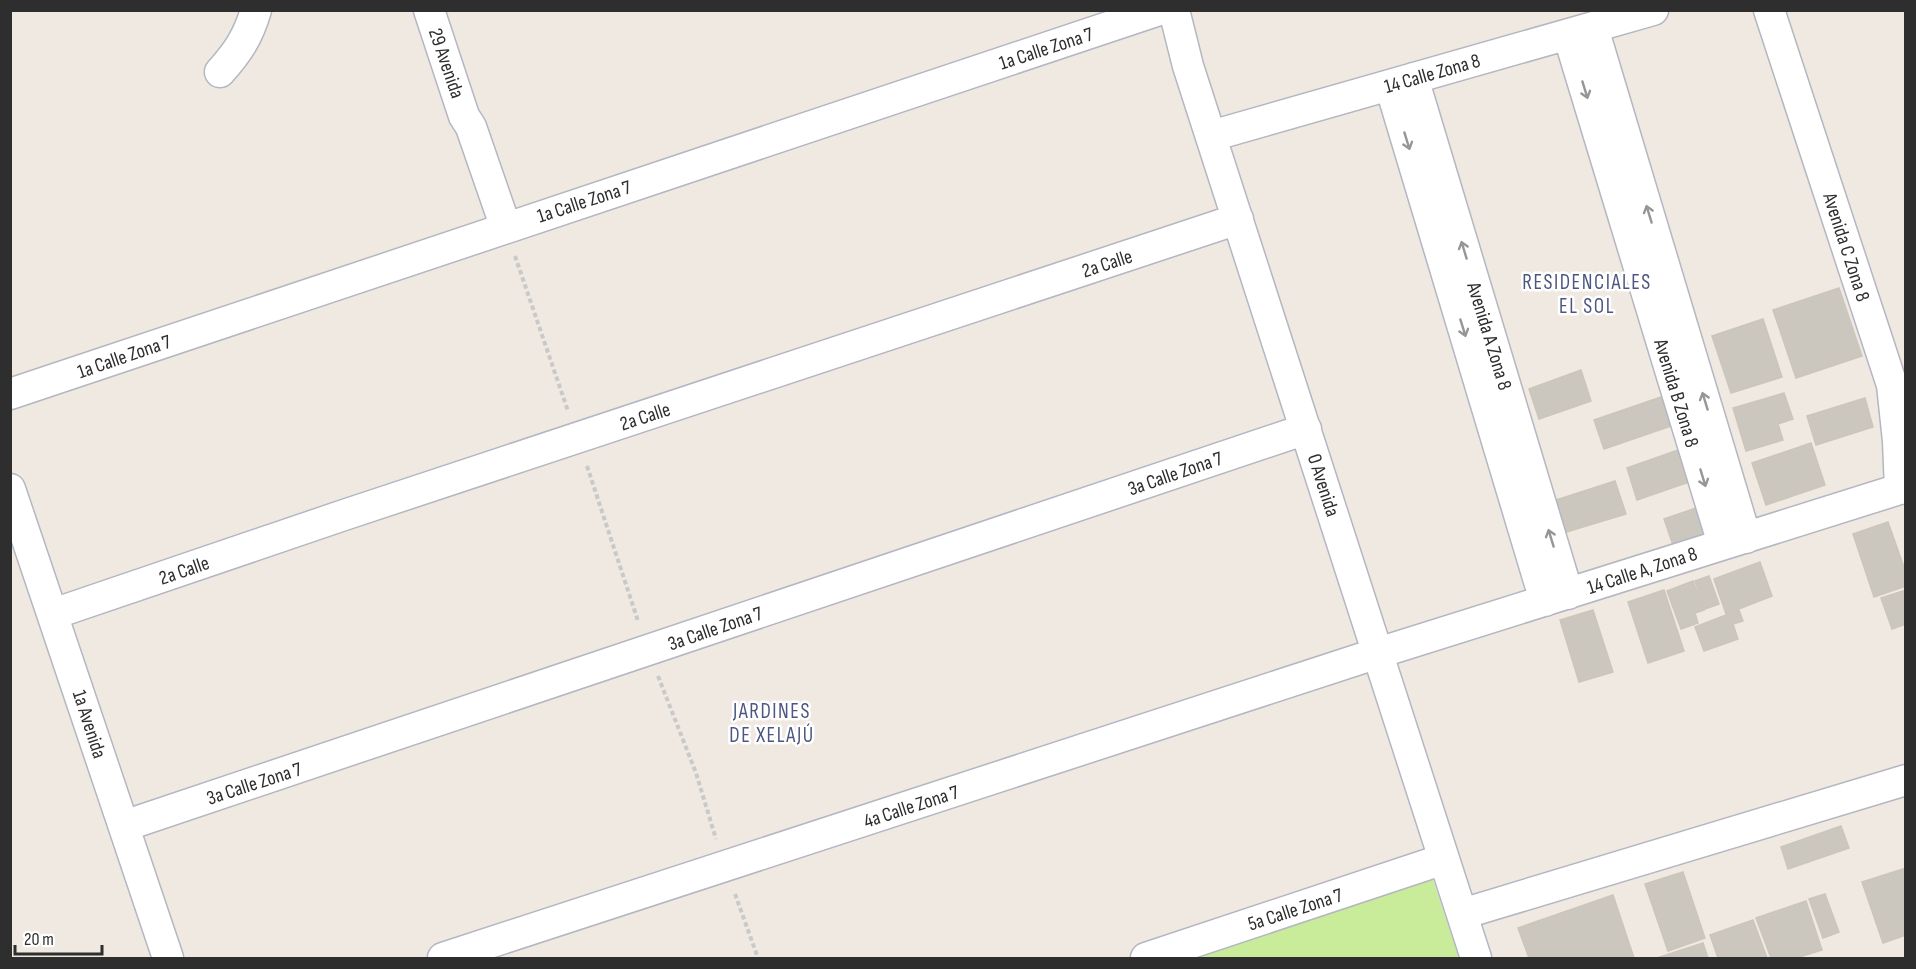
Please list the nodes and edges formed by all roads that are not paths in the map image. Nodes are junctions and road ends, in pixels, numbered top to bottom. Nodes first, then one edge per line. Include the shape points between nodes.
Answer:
1 (256, 10) edge
2 (429, 10) edge
3 (1159, 10) edge
4 (1174, 10) edge
5 (1653, 10) edge
6 (1769, 10) edge
7 (1580, 31) junction
8 (220, 72) dead end
9 (1401, 82) junction
10 (1211, 136) junction
11 (1238, 219) junction
12 (506, 228) junction
13 (10, 394) edge
14 (1306, 429) junction
15 (1903, 488) edge
16 (10, 489) edge
17 (1734, 541) junction
18 (1556, 597) junction
19 (54, 614) junction
20 (1378, 653) junction
21 (1905, 780) edge
22 (124, 826) junction
23 (1444, 859) junction
24 (1462, 914) junction
25 (168, 958) edge
26 (443, 958) edge
27 (1146, 958) edge
28 (1476, 958) edge

1 - 8 street via 248,35
2 - 12 street, 29 Avenida
3 - 12 street, 1a Calle Zona 7
4 - 10 street, 0 Avenida
5 - 7 street, 14 Calle Zona 8
6 - 15 street, Avenida C Zona 8 via 1892,385
7 - 9 street, 14 Calle Zona 8
7 - 17 street, Avenida B Zona 8
9 - 10 street, 14 Calle Zona 8
9 - 18 street, Avenida A Zona 8
10 - 11 street, 0 Avenida
11 - 14 street, 0 Avenida
11 - 19 street, 2a Calle
12 - 13 street, 1a Calle Zona 7
14 - 20 street, 0 Avenida
14 - 22 street, 3a Calle Zona 7
15 - 17 street, 14 Calle A, Zona 8
16 - 19 street, 1a Avenida
17 - 18 street, 14 Calle A, Zona 8
18 - 20 street, 14 Calle A, Zona 8
19 - 22 street, 1a Avenida
20 - 23 street, 0 Avenida
20 - 26 street, 4a Calle Zona 7
21 - 24 street
22 - 25 street, 1a Avenida
23 - 24 street, 0 Avenida
23 - 27 street, 5a Calle Zona 7
24 - 28 street, 0 Avenida

